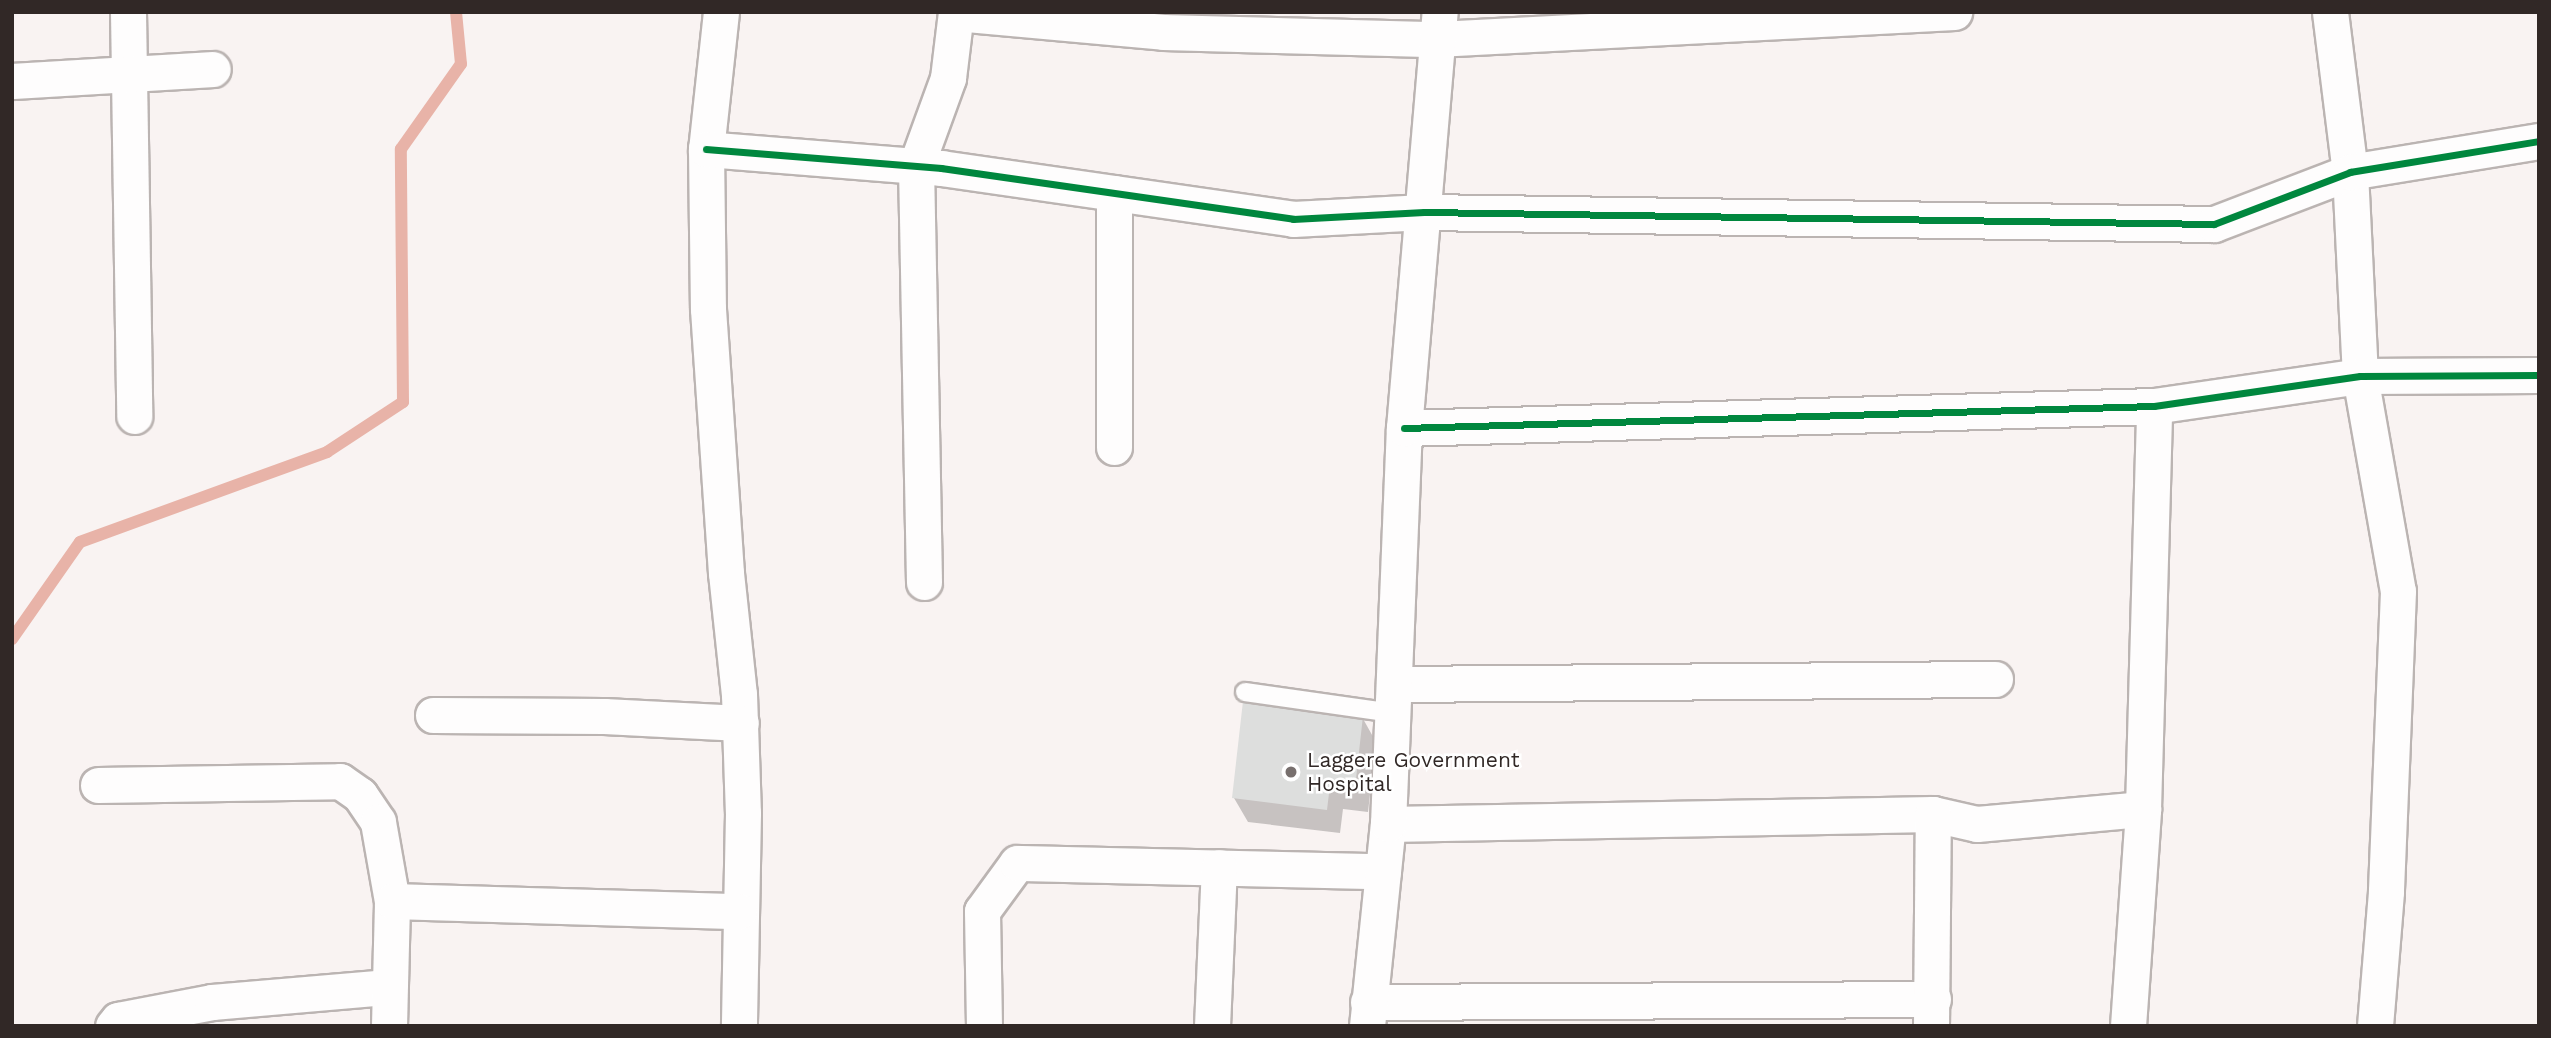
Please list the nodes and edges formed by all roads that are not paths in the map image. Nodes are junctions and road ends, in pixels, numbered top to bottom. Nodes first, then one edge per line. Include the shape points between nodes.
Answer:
1 (128, 12) edge
2 (721, 12) edge
3 (1954, 12) edge
4 (2330, 12) edge
5 (956, 13) edge
6 (1164, 22) edge
7 (1438, 26) edge
8 (213, 69) dead end
9 (127, 72) junction
10 (12, 81) edge
11 (2539, 141) edge
12 (706, 149) junction
13 (916, 166) junction
14 (2350, 172) junction
15 (1114, 193) junction
16 (1424, 212) junction
17 (2539, 375) edge
18 (2360, 376) junction
19 (2154, 407) junction
20 (134, 416) dead end
21 (1404, 428) junction
22 (1114, 447) dead end
23 (924, 582) dead end
24 (1995, 679) dead end
25 (1245, 692) dead end
26 (1393, 698) junction
27 (433, 715) dead end
28 (741, 723) junction
29 (98, 785) dead end
30 (2143, 809) junction
31 (1933, 814) junction
32 (1388, 824) junction
33 (1219, 867) junction
34 (1382, 871) junction
35 (392, 901) junction
36 (738, 911) junction
37 (388, 987) junction
38 (1932, 1012) edge
39 (1368, 1014) edge
40 (113, 1026) edge
41 (389, 1026) edge
42 (739, 1026) edge
43 (984, 1026) edge
44 (1212, 1026) edge
45 (2128, 1026) edge
46 (2375, 1026) edge

1 - 9 street
2 - 12 street
3 - 7 street
4 - 14 street
5 - 6 street
5 - 13 street via 948,78
6 - 7 street
7 - 16 street
8 - 9 street
9 - 10 street
9 - 20 street
11 - 14 street
12 - 13 street
12 - 28 street via 708,309
13 - 15 street
13 - 23 street
14 - 16 street via 2214,224
14 - 18 street
15 - 16 street via 1293,219
15 - 22 street
16 - 21 street
17 - 18 street
18 - 19 street
18 - 46 street via 2398,591 2386,892
19 - 21 street
19 - 30 street
21 - 26 street
24 - 26 street
25 - 26 lane
26 - 32 street
27 - 28 street
28 - 36 street
29 - 35 street via 341,780 360,795 378,822
30 - 31 street via 1978,824
30 - 45 street
31 - 32 street
31 - 38 street
32 - 34 street
33 - 34 street
33 - 43 street via 1017,863 982,911
33 - 44 street
34 - 39 street
35 - 36 street
35 - 37 street
36 - 42 street
37 - 40 street via 212,1002 118,1020
37 - 41 street
38 - 39 street

